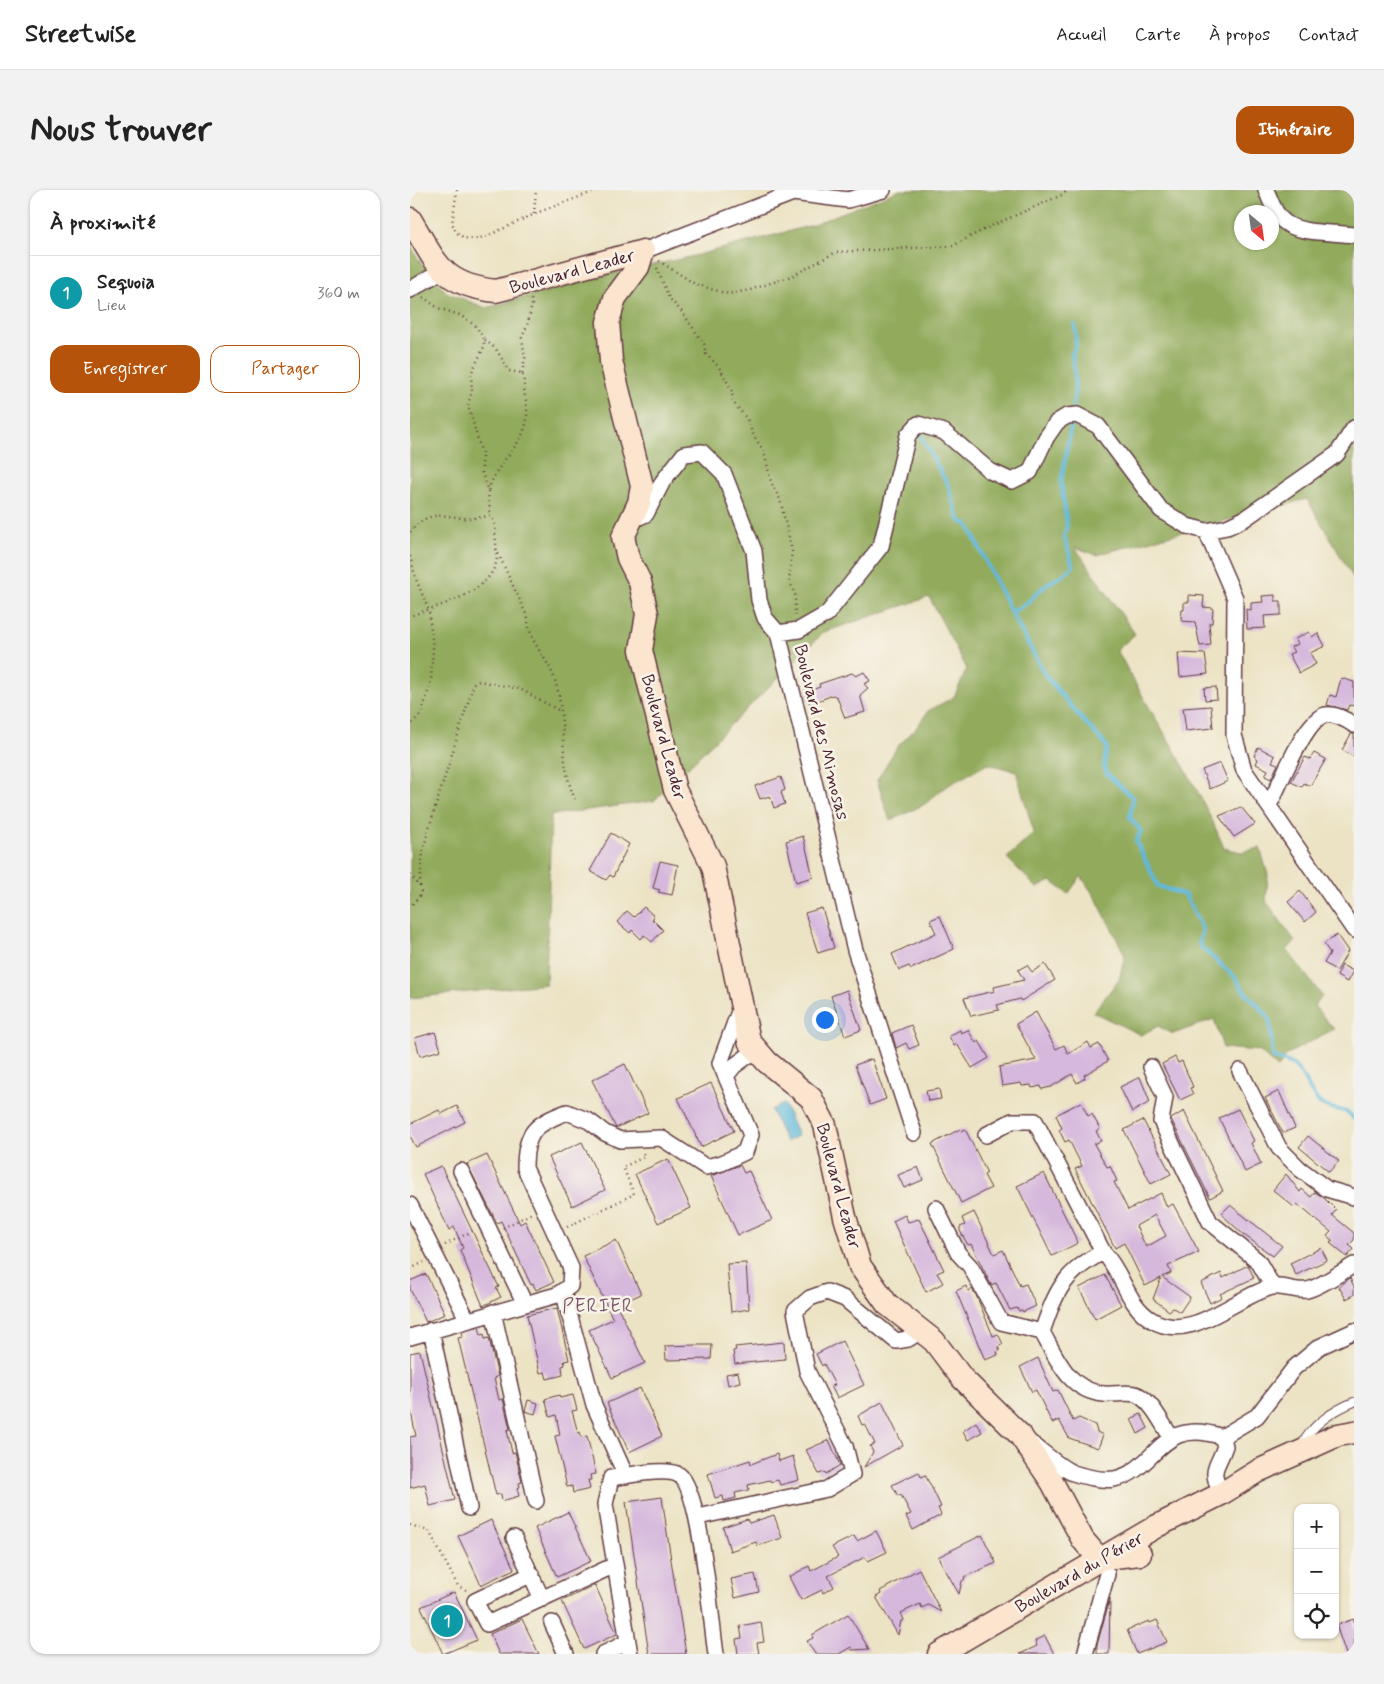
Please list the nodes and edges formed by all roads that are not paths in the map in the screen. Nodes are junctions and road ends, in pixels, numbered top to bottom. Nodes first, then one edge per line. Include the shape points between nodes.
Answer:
1 (883, 190) edge
2 (1266, 190) edge
3 (410, 219) edge
4 (1354, 235) edge
5 (643, 251) junction
6 (441, 271) junction
7 (414, 291) edge
8 (1354, 428) edge
9 (633, 517) junction
10 (1206, 531) junction
11 (778, 633) junction
12 (1354, 725) edge
13 (1269, 804) junction
14 (1354, 930) edge
15 (741, 1006) junction
16 (756, 1050) junction
17 (1151, 1067) dead end
18 (1240, 1071) dead end
19 (726, 1076) junction
20 (914, 1133) dead end
21 (986, 1135) dead end
22 (462, 1171) dead end
23 (1354, 1198) edge
24 (410, 1205) edge
25 (936, 1208) dead end
26 (1103, 1252) junction
27 (1354, 1265) edge
28 (1273, 1287) junction
29 (564, 1291) junction
30 (525, 1304) junction
31 (493, 1312) junction
32 (467, 1319) junction
33 (431, 1330) junction
34 (921, 1331) junction
35 (1354, 1331) edge
36 (1042, 1332) junction
37 (410, 1337) edge
38 (1354, 1402) edge
39 (1354, 1432) edge
40 (1020, 1436) junction
41 (1172, 1437) junction
42 (1222, 1437) junction
43 (1299, 1452) junction
44 (626, 1476) junction
45 (1221, 1494) junction
46 (536, 1501) dead end
47 (469, 1508) dead end
48 (698, 1517) junction
49 (514, 1538) dead end
50 (1083, 1540) junction
51 (615, 1565) junction
52 (1106, 1566) junction
53 (1084, 1570) junction
54 (532, 1574) junction
55 (542, 1599) junction
56 (552, 1623) dead end
57 (629, 1648) edge
58 (566, 1654) edge
59 (603, 1654) edge
60 (716, 1654) edge
61 (939, 1654) edge
62 (962, 1654) edge
63 (1085, 1654) edge

1 - 5 street via 848,200 793,193
2 - 4 street via 1274,209 1286,223 1301,230
3 - 6 street, Boulevard Leader
5 - 6 street, Boulevard Leader via 496,291 459,283
5 - 9 street, Boulevard Leader via 638,268 615,298 608,322 612,361 642,486
6 - 7 street
8 - 10 street via 1337,454 1244,519 1227,527
9 - 11 street, Boulevard des Mimosas via 646,514 663,481 684,454 702,452 724,474 754,551 759,600 765,618
9 - 15 street, Boulevard Leader via 624,537 647,614 641,650 675,790 713,866
10 - 11 street via 1187,526 1161,510 1098,426 1077,415 1057,422 1030,472 1012,481 990,471 944,432 918,424 908,435 881,546 827,614 799,630
10 - 13 street via 1235,598 1234,735 1244,770 1257,792
11 - 20 street, Boulevard des Mimosas via 855,950
12 - 13 street via 1327,714 1316,719 1304,734
13 - 14 street
15 - 16 street, Boulevard Leader via 749,1041
15 - 19 street via 720,1064
16 - 19 street
16 - 34 street, Boulevard Leader via 811,1098 825,1125 845,1217 860,1266 888,1304
17 - 28 street via 1165,1097 1161,1121 1210,1222 1258,1261
18 - 23 street via 1279,1148 1327,1189
19 - 29 street via 751,1135 745,1152 722,1163 706,1167 661,1138 620,1140 567,1112 548,1119 532,1131 525,1149 524,1168 571,1268 570,1286
21 - 26 street via 1012,1121 1035,1121
22 - 30 street
24 - 32 street
25 - 36 street via 958,1253 970,1266 1001,1322
26 - 28 street via 1113,1262 1136,1306 1151,1320 1175,1328 1195,1323
26 - 36 street via 1080,1264 1062,1285
27 - 28 street via 1307,1290
29 - 30 street
29 - 44 street via 594,1405
30 - 31 street
31 - 32 street
31 - 46 street
32 - 33 street
33 - 37 street
33 - 47 street
34 - 40 street, Boulevard Leader via 934,1341 962,1378
34 - 48 street via 908,1339 896,1341 845,1300 826,1292 810,1298 795,1311 807,1371 846,1446 852,1474 827,1489
35 - 42 street via 1319,1347 1294,1368 1257,1416
36 - 41 street via 1068,1378 1084,1390 1137,1395 1148,1403
38 - 43 lane via 1338,1409 1311,1431
39 - 43 street, Boulevard du Périer via 1338,1435
40 - 41 street via 1070,1472 1092,1479 1114,1479 1129,1473
40 - 50 street, Boulevard Leader via 1052,1482
41 - 42 street via 1211,1433
42 - 45 street via 1226,1446 1217,1462 1214,1478
43 - 45 street, Boulevard du Périer via 1258,1471
44 - 48 street via 664,1472 680,1476
44 - 51 street via 610,1478 604,1504
45 - 52 street, Boulevard du Périer via 1157,1526
45 - 52 street, Boulevard du Périer via 1174,1535 1140,1554
48 - 60 street
49 - 54 street
50 - 52 street
50 - 53 street
51 - 55 street
51 - 57 street
52 - 53 street, Boulevard du Périer
52 - 62 street, Boulevard du Périer
52 - 63 street
53 - 61 street, Boulevard du Périer
54 - 55 street
54 - 55 street via 475,1601 487,1624
56 - 58 street
57 - 59 street

